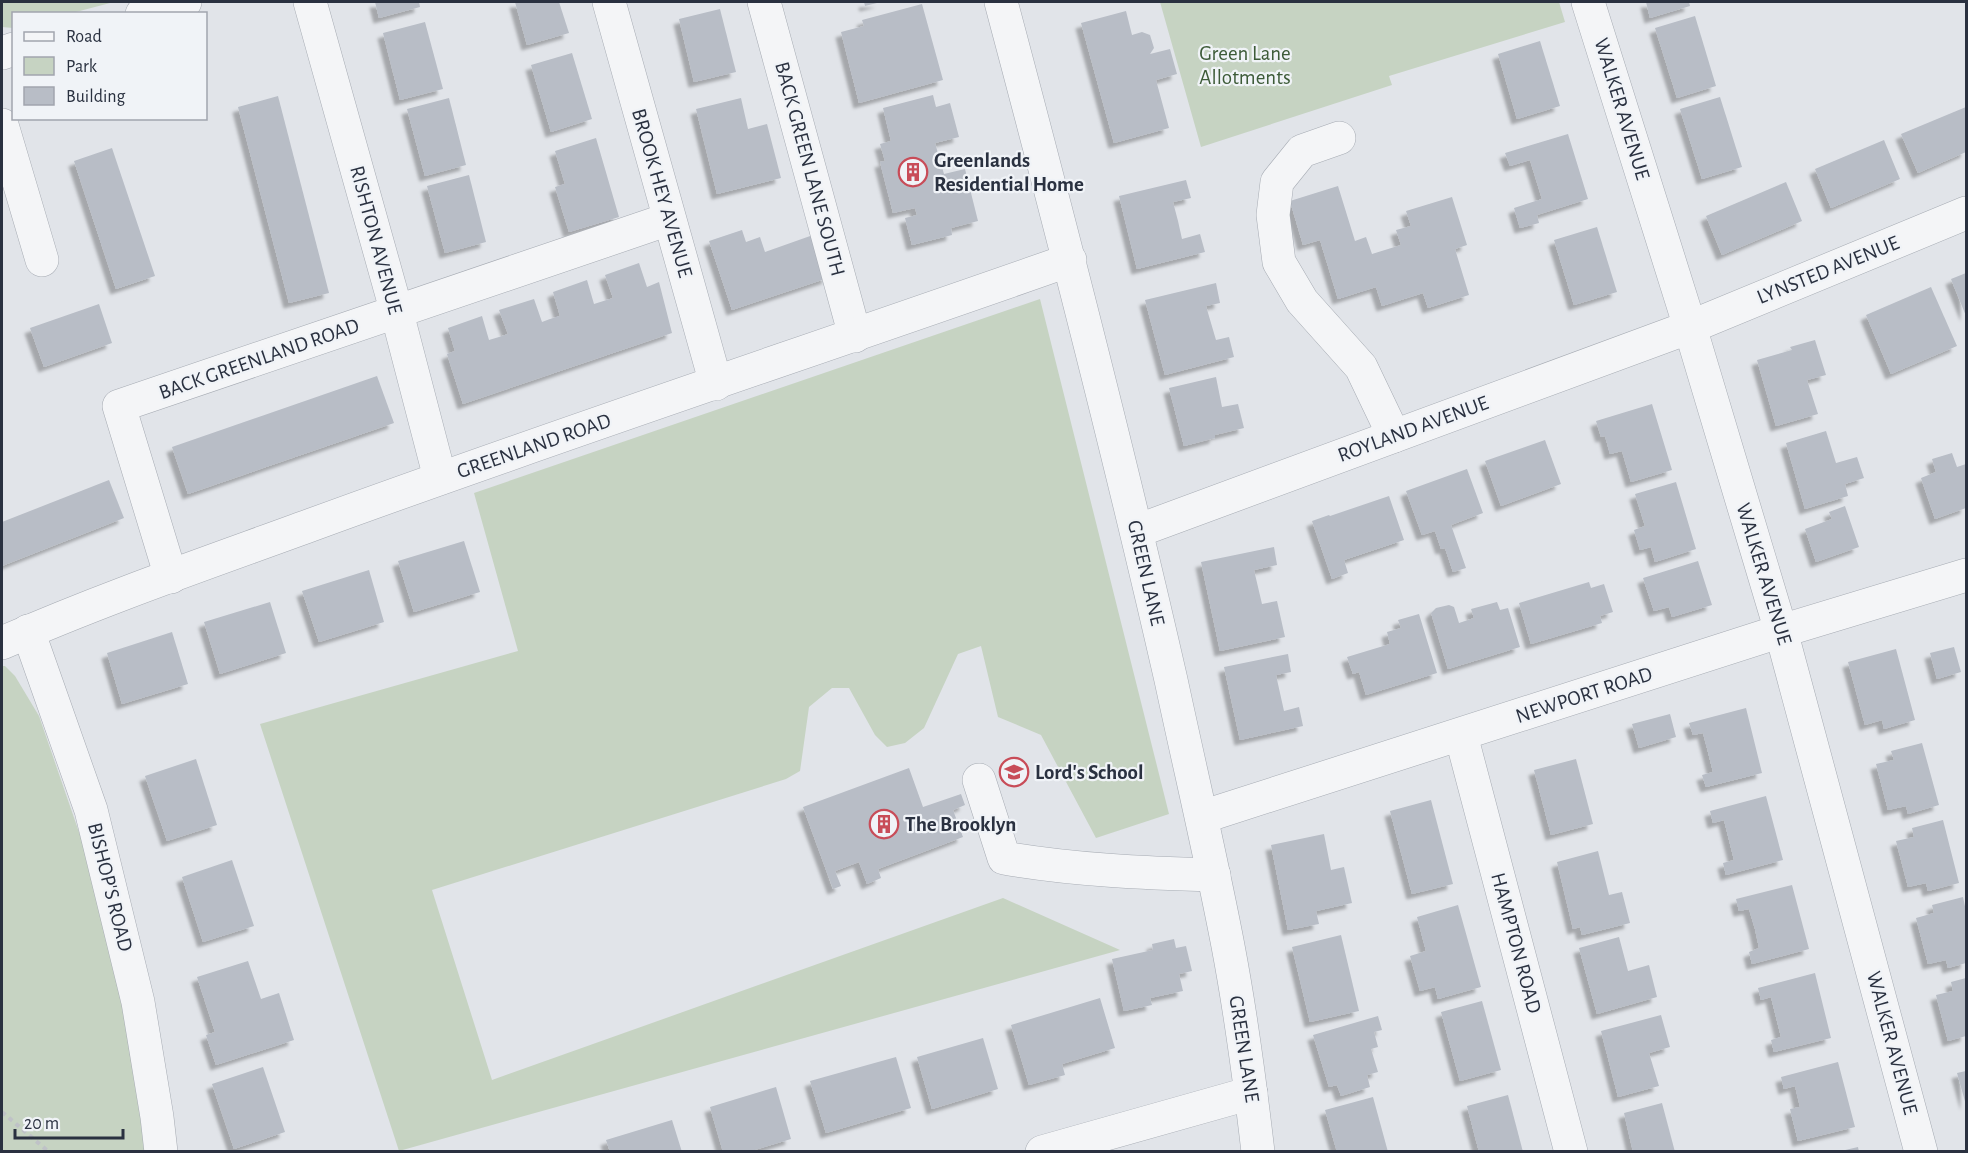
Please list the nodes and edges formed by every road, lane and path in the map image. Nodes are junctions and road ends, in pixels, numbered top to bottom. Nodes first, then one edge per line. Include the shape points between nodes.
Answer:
1 (185, 2) edge
2 (310, 2) edge
3 (609, 2) edge
4 (764, 2) edge
5 (1001, 2) edge
6 (1588, 2) edge
7 (149, 12) edge
8 (2, 125) edge
9 (1339, 138) dead end
10 (1966, 213) edge
11 (669, 219) junction
12 (42, 260) dead end
13 (1070, 260) junction
14 (397, 313) junction
15 (1690, 327) junction
16 (855, 336) junction
17 (716, 384) junction
18 (1394, 436) junction
19 (440, 478) junction
20 (1137, 531) junction
21 (1966, 575) edge
22 (171, 576) junction
23 (1781, 631) junction
24 (15, 637) edge
25 (1461, 735) junction
26 (978, 780) dead end
27 (1202, 817) junction
28 (1214, 875) junction
29 (1251, 1094) junction
30 (2, 1112) edge
31 (49, 1152) edge
32 (161, 1152) edge
33 (1042, 1152) edge
34 (1258, 1152) edge
35 (1571, 1152) edge
36 (1921, 1152) edge

1 - 7 street
2 - 14 street, RISHTON AVENUE
3 - 11 street, BROOK HEY AVENUE
4 - 16 street, BACK GREEN LANE SOUTH
5 - 13 street, GREEN LANE
6 - 15 street, WALKER AVENUE
8 - 12 street
9 - 18 street via 1302,151 1277,182 1272,215 1279,262 1302,301 1360,367
10 - 15 street, LYNSTED AVENUE
11 - 14 street, BACK GREENLAND ROAD
11 - 17 street, BROOK HEY AVENUE
13 - 16 street, GREENLAND ROAD
13 - 20 street, GREEN LANE
14 - 19 street, RISHTON AVENUE
14 - 22 street, BACK GREENLAND ROAD via 119,406
15 - 18 street, ROYLAND AVENUE
15 - 23 street, WALKER AVENUE
16 - 17 street, GREENLAND ROAD
17 - 19 street, GREENLAND ROAD
18 - 20 street, ROYLAND AVENUE
19 - 22 street, GREENLAND ROAD
20 - 27 street, GREEN LANE
21 - 23 street, NEWPORT ROAD
22 - 24 street, GREENLAND ROAD
23 - 25 street, NEWPORT ROAD
23 - 36 street, WALKER AVENUE
24 - 32 street, BISHOP'S ROAD via 91,810 138,1002
25 - 27 street, NEWPORT ROAD
25 - 35 street, HAMPTON ROAD
26 - 28 street via 1004,858 1131,873
27 - 28 street, GREEN LANE
28 - 29 street, GREEN LANE
29 - 33 street
29 - 34 street, GREEN LANE
30 - 31 path

